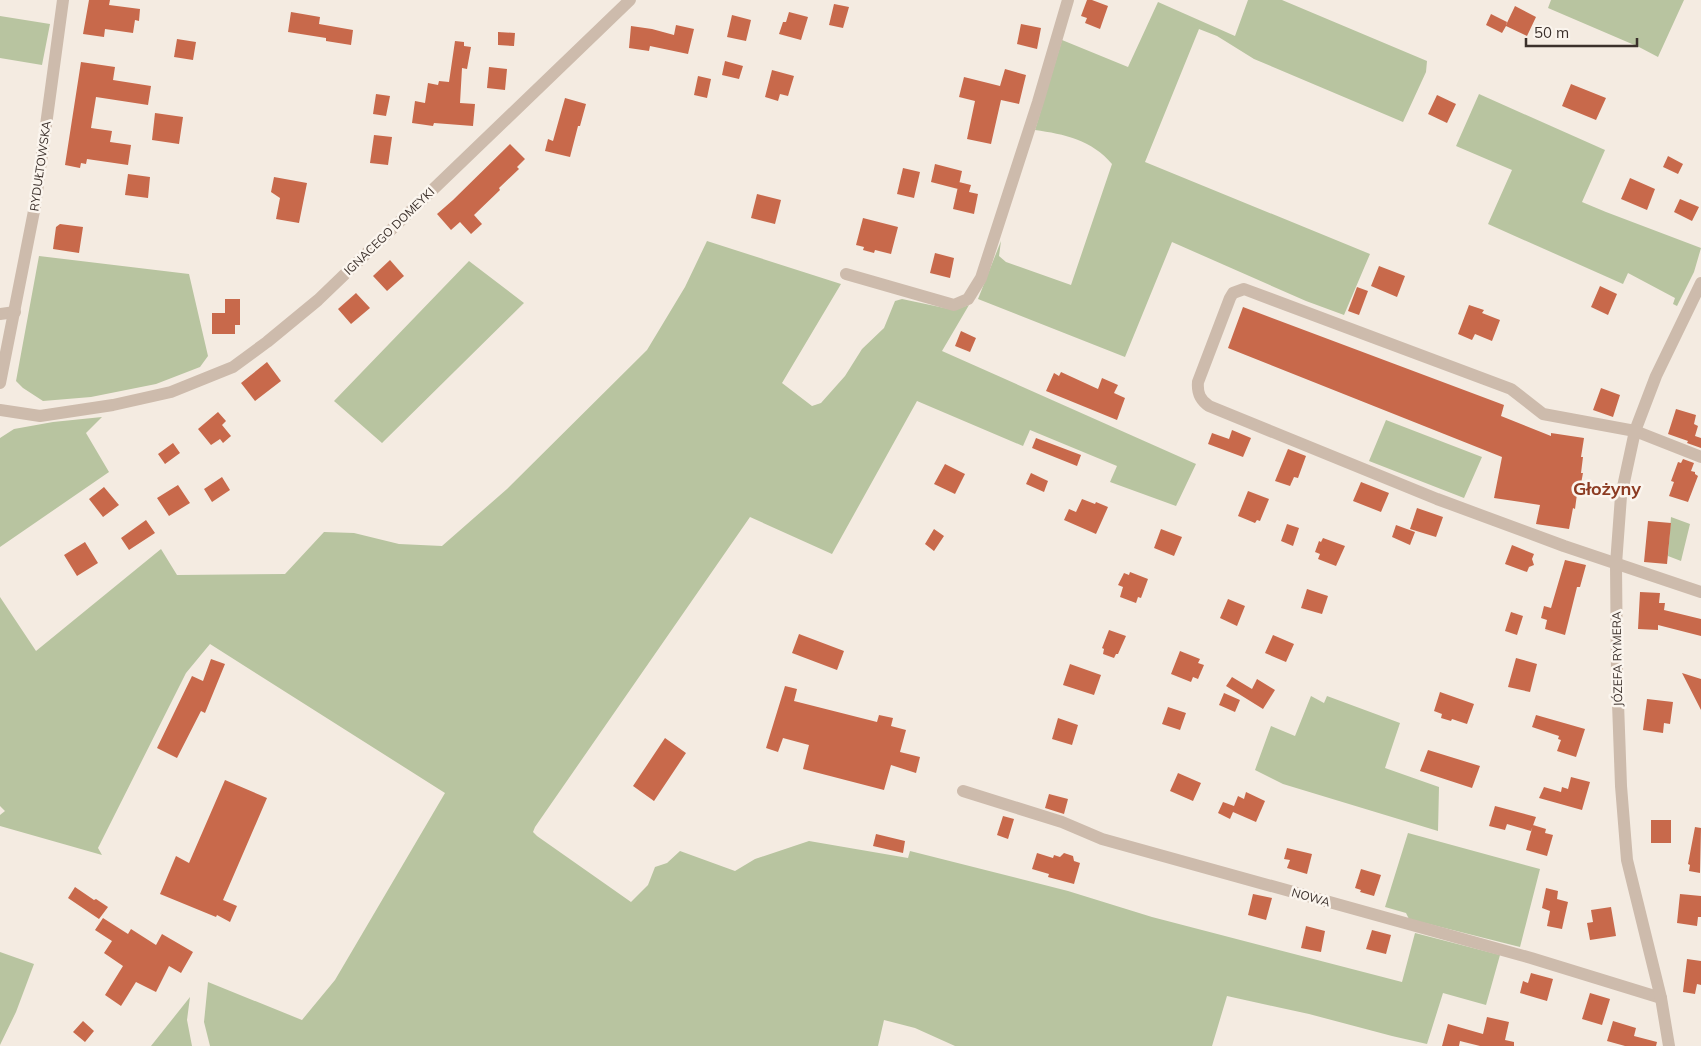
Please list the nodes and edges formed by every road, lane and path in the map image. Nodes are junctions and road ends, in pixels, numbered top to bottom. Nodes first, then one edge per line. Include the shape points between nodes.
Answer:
1 (63, 0) edge
2 (630, 0) edge
3 (1068, 0) edge
4 (846, 274) dead end
5 (1701, 283) edge
6 (15, 312) junction
7 (0, 314) edge
8 (0, 383) edge
9 (0, 410) edge
10 (1635, 432) junction
11 (1701, 457) edge
12 (1616, 564) junction
13 (1701, 592) edge
14 (963, 791) dead end
15 (1661, 998) junction
16 (1669, 1046) edge

1 - 6 street, RYDUŁTOWSKA via 35,206
2 - 9 street, IGNACEGO DOMEYKI via 318,300 232,367 171,392 114,405 40,416
3 - 4 street via 981,278 968,299 954,305
5 - 10 street, JÓZEFA RYMERA via 1663,361
6 - 7 street
6 - 8 street, RYDUŁTOWSKA
10 - 11 street
10 - 12 street, JÓZEFA RYMERA via 1621,496
10 - 12 street via 1543,414 1511,389 1244,289 1230,298 1198,382 1200,396 1209,406 1436,499
12 - 13 street
12 - 15 street, JÓZEFA RYMERA via 1621,786 1627,860
14 - 15 street, NOWA via 1062,822 1102,839 1531,958
15 - 16 street, JÓZEFA RYMERA

